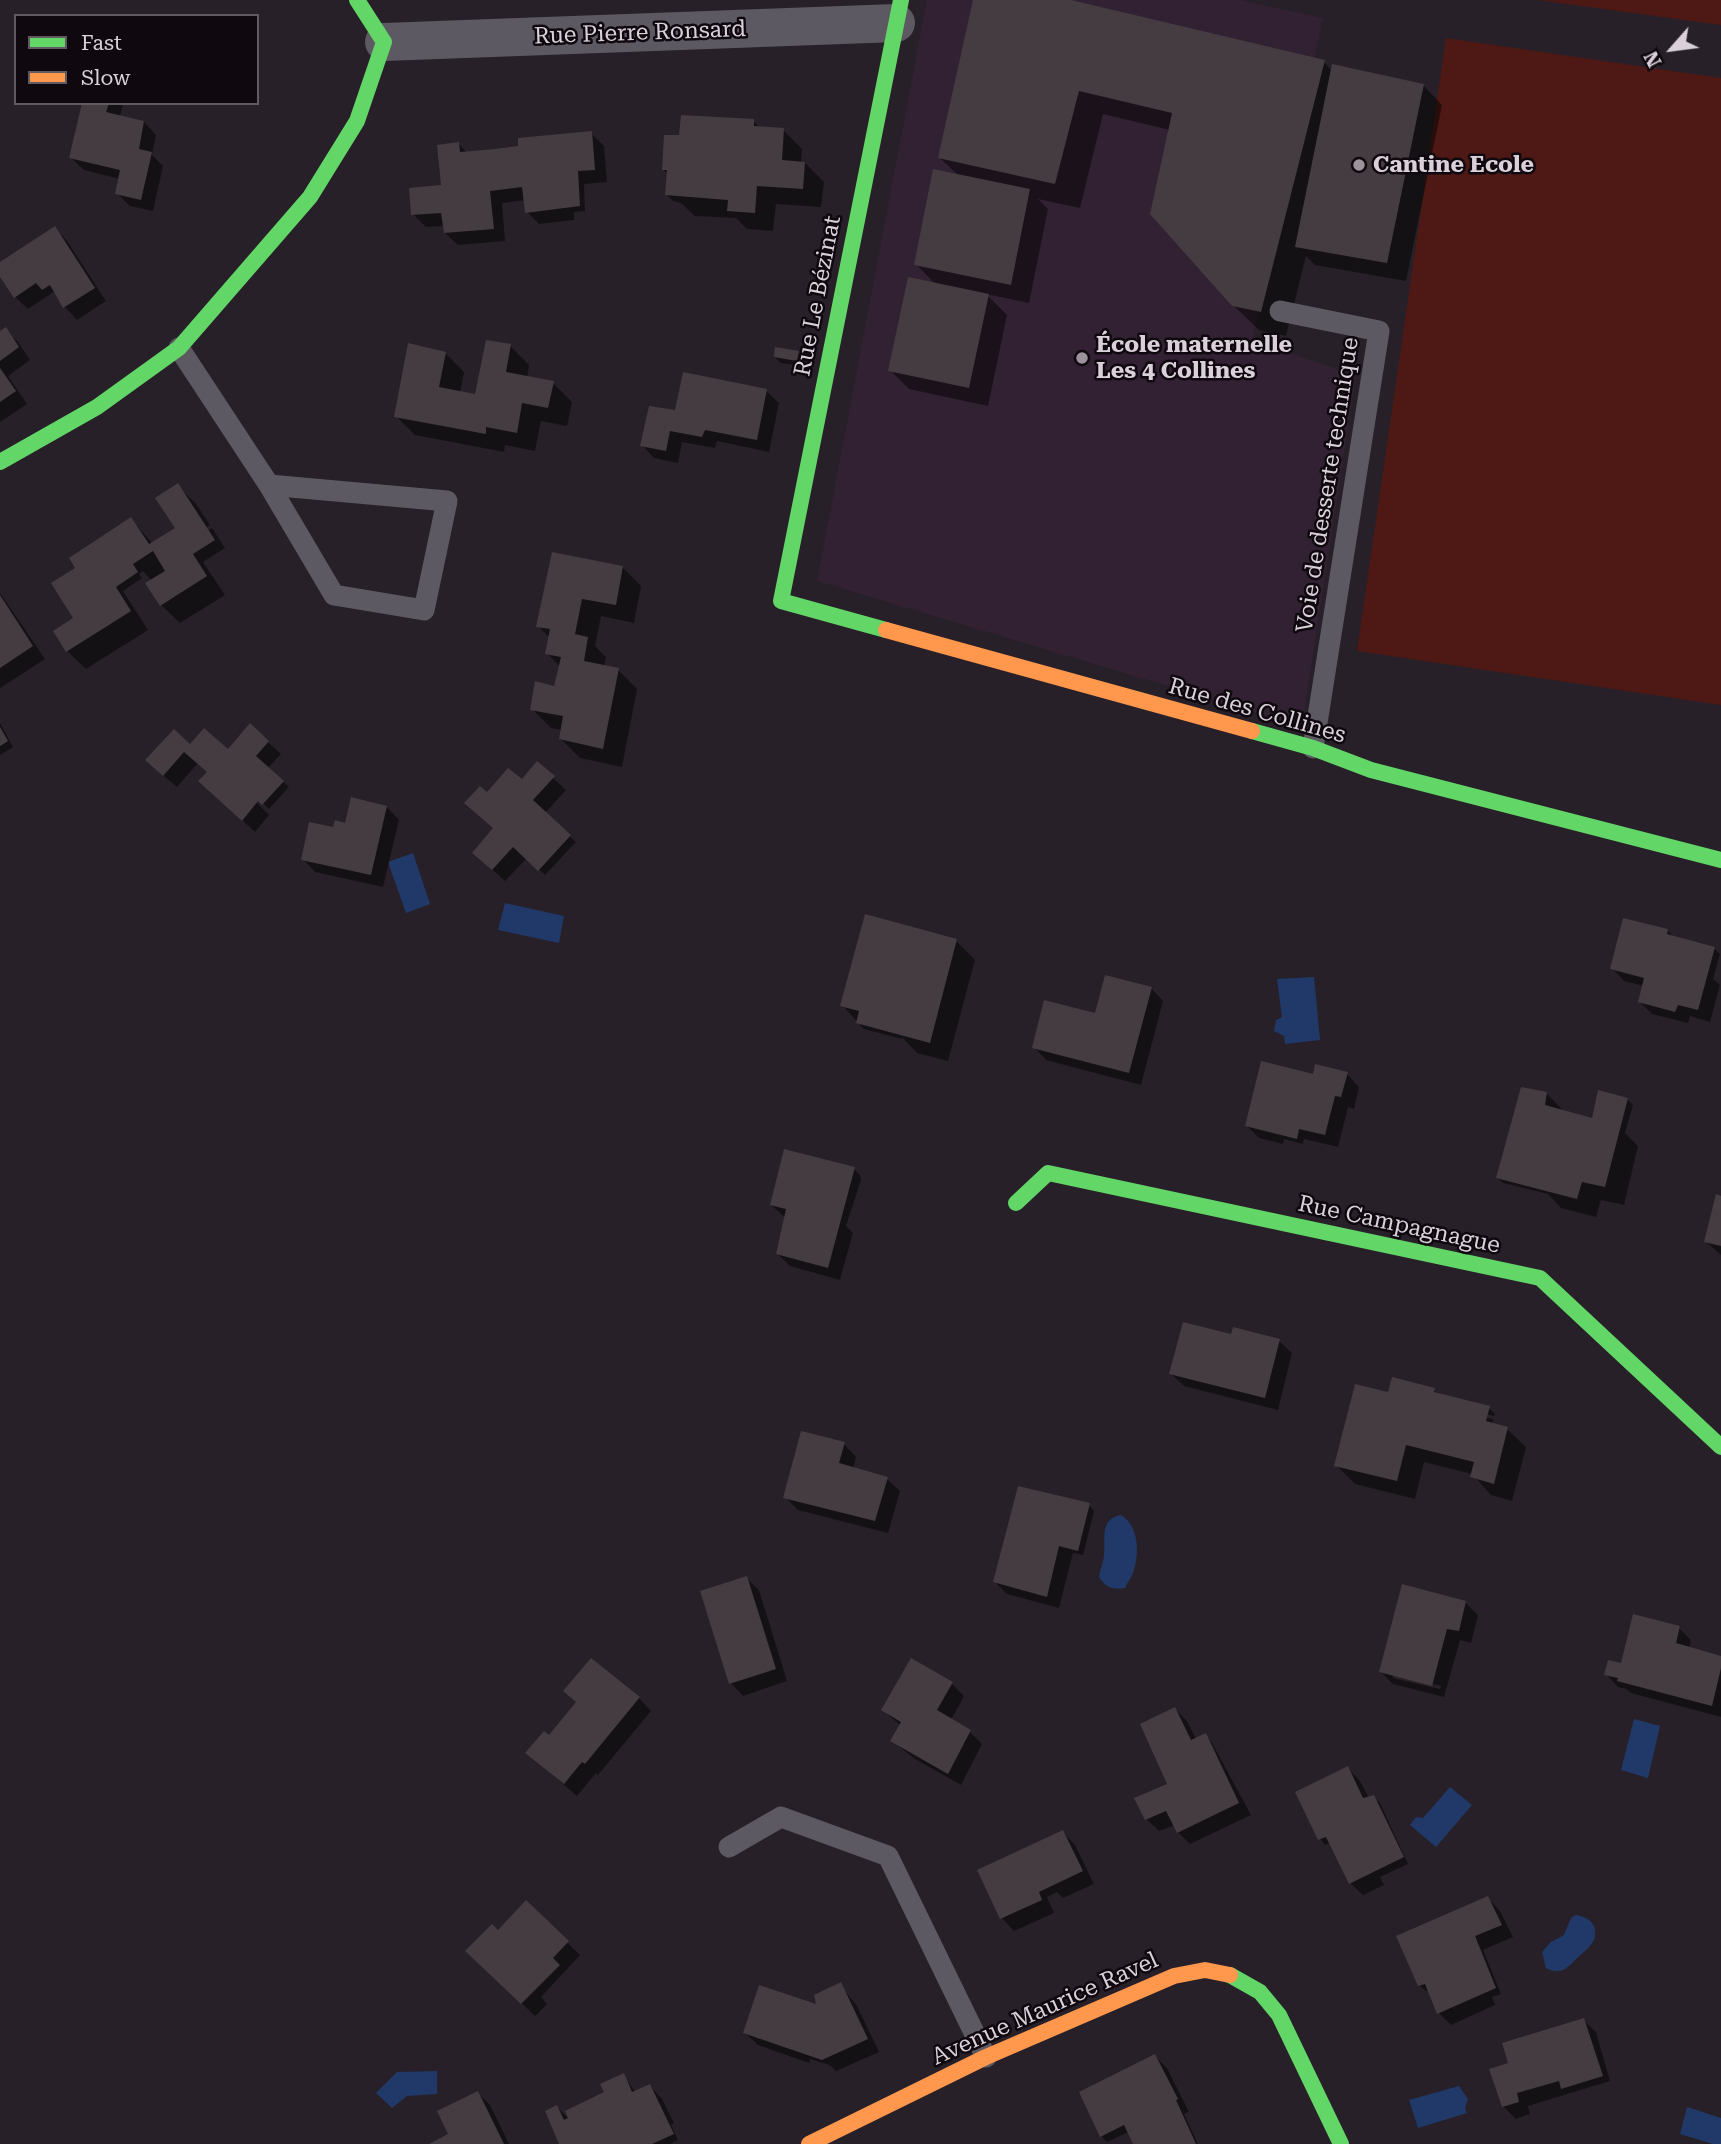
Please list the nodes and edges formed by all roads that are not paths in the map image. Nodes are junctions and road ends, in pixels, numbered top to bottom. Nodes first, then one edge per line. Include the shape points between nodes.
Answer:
1 (358, 0) edge
2 (898, 12) edge
3 (383, 42) junction
4 (1280, 311) dead end
5 (178, 348) junction
6 (0, 462) edge
7 (269, 485) junction
8 (780, 601) joint
9 (1314, 748) junction
10 (1721, 860) edge
11 (1016, 1203) dead end
12 (1721, 1447) edge
13 (729, 1847) dead end
14 (986, 2057) junction
15 (810, 2144) edge
16 (1341, 2144) edge

1 - 3 street
2 - 3 street, Rue Pierre Ronsard
2 - 8 street, Rue Le Bézinat
3 - 5 street via 358,121 310,197
4 - 9 lane, Voie de desserte technique via 1379,331
5 - 6 street via 97,407
5 - 7 lane
7 - 7 lane via 334,594 424,610 447,501
8 - 9 street, Rue des Collines
9 - 10 street, Rue des Collines via 1371,770
11 - 12 street, Rue Campagnague via 1048,1173 1540,1278
13 - 14 lane via 781,1817 888,1856
14 - 15 street, Avenue Maurice Ravel
14 - 16 street, Avenue Maurice Ravel via 1174,1976 1205,1970 1233,1976 1260,1992 1279,2015

